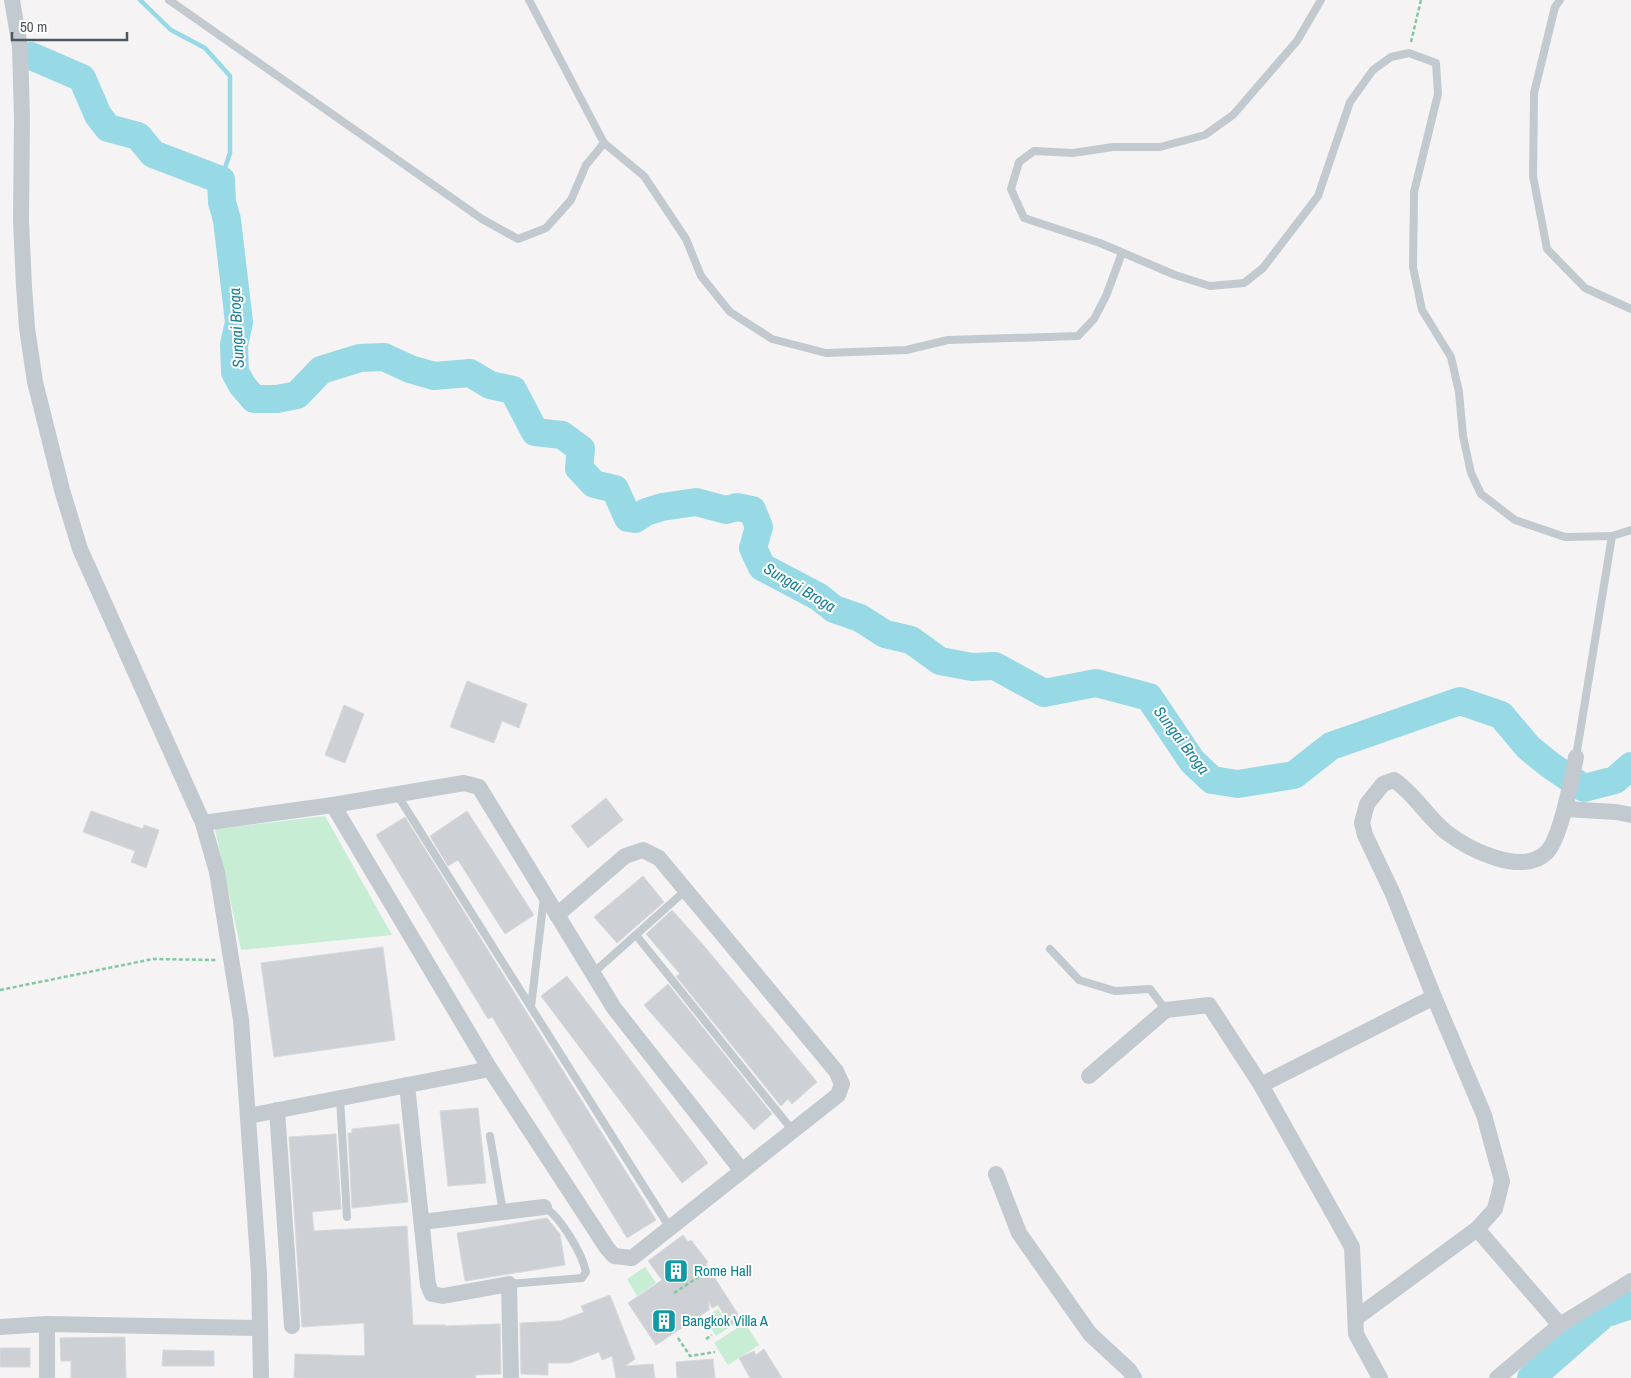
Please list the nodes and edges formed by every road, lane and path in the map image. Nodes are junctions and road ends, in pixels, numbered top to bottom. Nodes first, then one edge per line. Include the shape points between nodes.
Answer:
1 (12, 0) edge
2 (169, 0) edge
3 (529, 0) edge
4 (1321, 0) edge
5 (1421, 0) edge
6 (1560, 0) edge
7 (1409, 53) junction
8 (604, 142) junction
9 (1122, 253) junction
10 (1631, 308) edge
11 (1631, 530) edge
12 (1612, 536) junction
13 (1576, 757) joint
14 (398, 796) junction
15 (1566, 803) junction
16 (333, 805) junction
17 (1631, 815) edge
18 (203, 823) junction
19 (687, 889) junction
20 (544, 894) junction
21 (557, 915) junction
22 (636, 934) junction
23 (1050, 949) dead end
24 (233, 961) junction
25 (592, 974) junction
26 (0, 990) edge
27 (1434, 997) junction
28 (531, 1006) junction
29 (1166, 1010) junction
30 (490, 1069) junction
31 (1089, 1076) dead end
32 (407, 1085) junction
33 (1261, 1085) junction
34 (340, 1098) junction
35 (277, 1110) junction
36 (248, 1116) junction
37 (793, 1131) junction
38 (490, 1136) dead end
39 (742, 1171) junction
40 (996, 1174) dead end
41 (544, 1207) joint
42 (503, 1212) junction
43 (347, 1217) dead end
44 (422, 1222) junction
45 (670, 1228) junction
46 (1477, 1229) junction
47 (709, 1270) dead end
48 (1631, 1281) edge
49 (509, 1284) junction
50 (674, 1292) dead end
51 (1356, 1318) junction
52 (47, 1324) junction
53 (1560, 1325) junction
54 (292, 1326) dead end
55 (0, 1327) edge
56 (260, 1328) junction
57 (712, 1335) dead end
58 (678, 1338) dead end
59 (706, 1339) dead end
60 (715, 1352) dead end
61 (47, 1378) edge
62 (261, 1378) edge
63 (511, 1378) edge
64 (1134, 1378) edge
65 (1380, 1378) edge
66 (1497, 1378) edge

1 - 18 street via 20,47 24,294 35,382 80,549
2 - 8 lane via 482,219 518,239 546,228 571,200 586,165
3 - 8 lane
4 - 9 lane via 1297,41 1233,115 1205,135 1160,147 1034,151 1019,162 1011,189 1024,218
5 - 7 path
6 - 10 lane via 1555,7 1534,93 1533,176 1547,249 1585,288
7 - 9 lane via 1392,56 1373,70 1350,102 1318,196 1263,268 1244,283 1210,286
7 - 12 lane via 1436,63 1438,94 1414,192 1413,267 1422,310 1451,357 1471,473 1481,494 1515,520 1565,538
8 - 9 lane via 644,176 686,239 700,276 730,312 772,339 826,353 906,350 948,340 1078,336 1098,311
11 - 12 lane
12 - 13 lane
13 - 15 street
14 - 16 street
14 - 20 street via 464,783 479,787
14 - 28 lane
15 - 17 street
15 - 27 street via 1549,850 1537,859 1508,861 1469,848 1394,780 1383,784 1367,804 1362,822 1365,835 1393,894
16 - 18 street
16 - 30 street
18 - 24 street via 217,872
19 - 21 street via 659,858 643,850 625,856
19 - 22 lane
19 - 37 street via 836,1071 842,1084 838,1095
20 - 21 street
20 - 28 lane
21 - 25 street
22 - 25 lane
22 - 37 lane
23 - 29 lane via 1079,980 1115,991 1150,989
24 - 26 path via 153,959
24 - 36 street
25 - 39 street via 614,1008
27 - 33 street
27 - 46 street via 1484,1115 1502,1181 1495,1208
28 - 45 lane
29 - 31 street
29 - 33 street via 1208,1006
30 - 32 street
30 - 45 street via 614,1256 632,1258
32 - 34 street
32 - 44 street
33 - 51 street via 1352,1247
34 - 35 street
34 - 43 lane
35 - 36 street
35 - 54 street
36 - 56 street
37 - 39 street
38 - 42 lane
39 - 45 street
40 - 64 street via 1019,1233 1090,1334
41 - 42 street
41 - 49 lane via 552,1212 583,1259 586,1272 582,1278
42 - 44 street
44 - 49 street via 428,1286 432,1294 443,1296
46 - 51 street
46 - 53 street
47 - 50 path
48 - 53 street
49 - 63 street
51 - 65 street via 1356,1334
52 - 55 street
52 - 56 street
52 - 61 street
53 - 66 street
56 - 62 street
57 - 59 path
58 - 60 path via 690,1356

